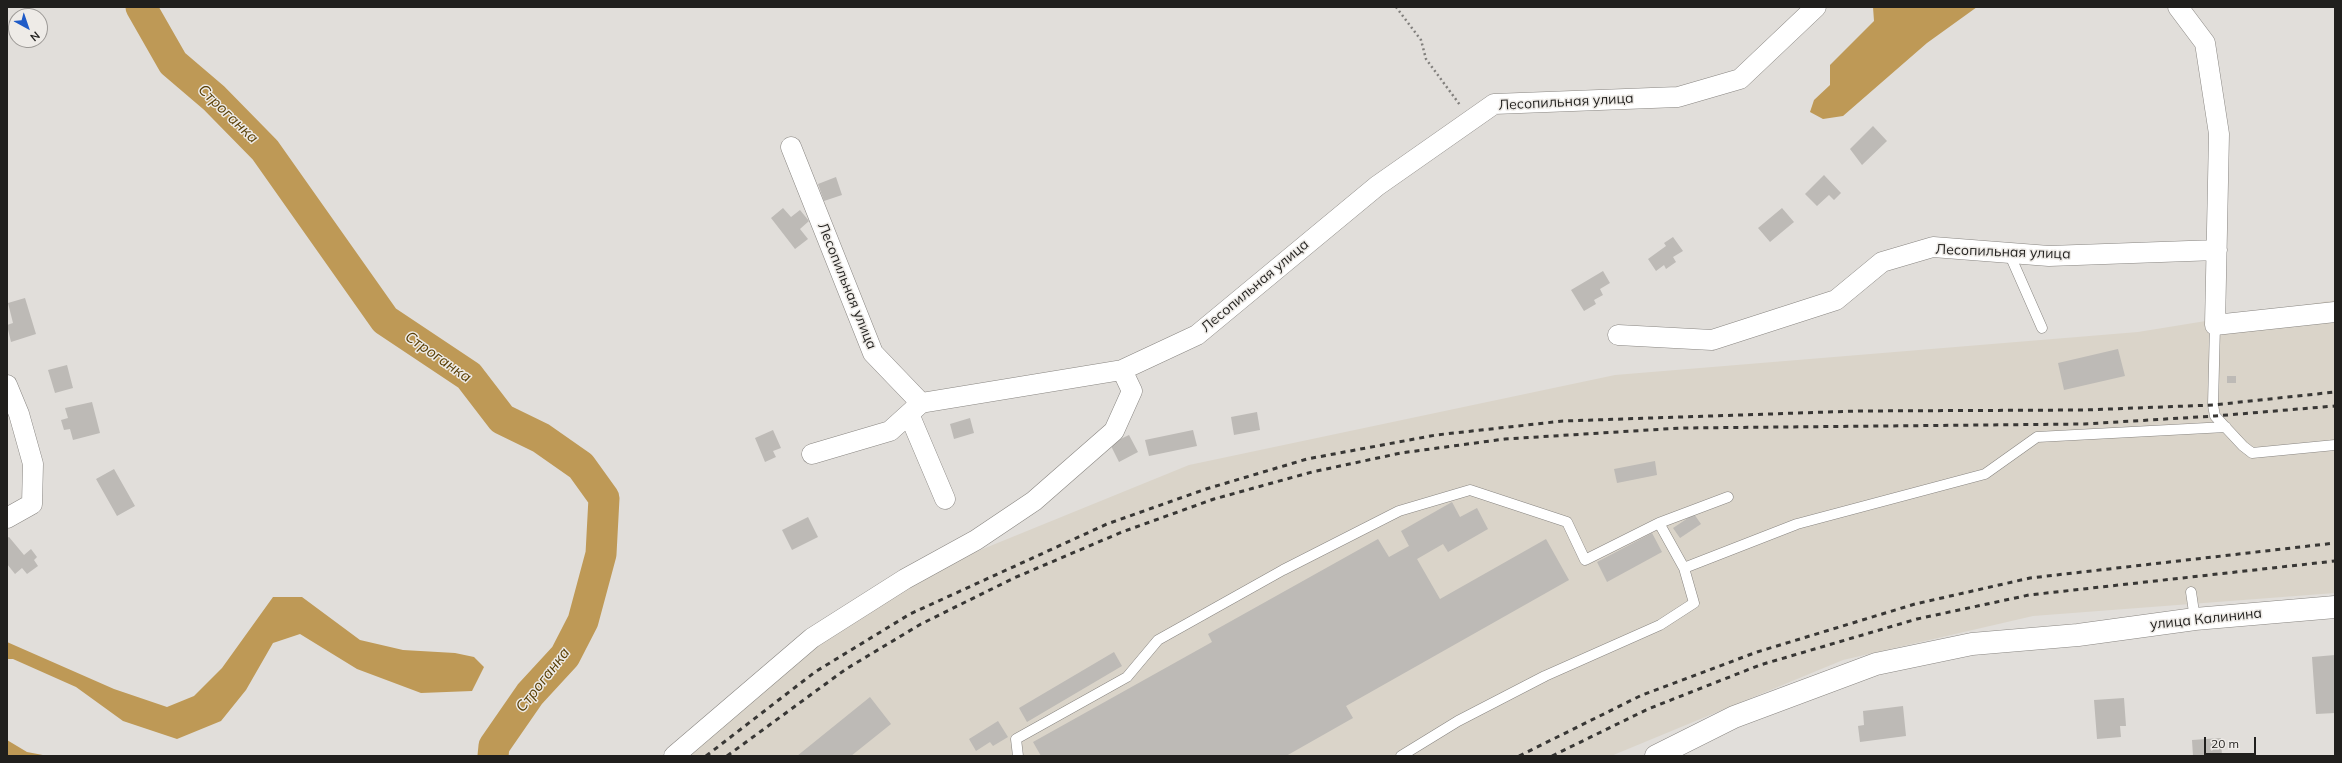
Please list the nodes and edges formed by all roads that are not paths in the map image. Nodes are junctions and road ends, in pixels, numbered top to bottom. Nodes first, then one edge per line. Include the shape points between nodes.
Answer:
1 (1816, 7) edge
2 (2178, 7) edge
3 (792, 147) dead end
4 (2217, 250) junction
5 (2009, 253) junction
6 (2335, 312) edge
7 (2215, 325) junction
8 (2042, 328) dead end
9 (1618, 335) dead end
10 (1122, 370) junction
11 (7, 386) edge
12 (915, 409) junction
13 (2226, 427) junction
14 (2335, 445) edge
15 (812, 454) dead end
16 (1728, 497) dead end
17 (945, 499) dead end
18 (7, 518) edge
19 (1659, 523) junction
20 (1684, 568) junction
21 (2191, 592) dead end
22 (2335, 607) edge
23 (2195, 619) junction
24 (674, 756) edge
25 (1018, 756) edge
26 (1401, 756) edge
27 (1656, 756) edge

1 - 10 street, Лесопильная улица via 1740,79 1678,97 1494,104 1377,186 1197,335
2 - 4 street via 2205,43 2219,134
3 - 12 street, Лесопильная улица via 872,353
4 - 5 street, Лесопильная улица via 2049,256
4 - 7 street
5 - 8 lane
5 - 9 street, Лесопильная улица via 1933,247 1882,262 1836,300 1712,340
6 - 7 street
7 - 13 lane via 2213,405 2215,416
10 - 12 street, Лесопильная улица
10 - 24 street via 1132,391 1114,431 1034,501 976,540 905,579 812,638
11 - 18 street via 19,414 33,464 32,504
12 - 15 street via 890,431
12 - 17 street
13 - 14 lane via 2252,453
13 - 20 lane via 2037,437 1985,474 1798,524
16 - 19 lane
19 - 20 lane
19 - 25 lane via 1585,560 1567,522 1470,490 1399,511 1283,570 1158,640 1127,677 1016,740
20 - 26 lane via 1694,604 1660,625 1545,676
21 - 23 lane
22 - 23 street, улица Калинина
23 - 27 street, улица Калинина via 2078,635 1972,644 1876,664 1734,717

